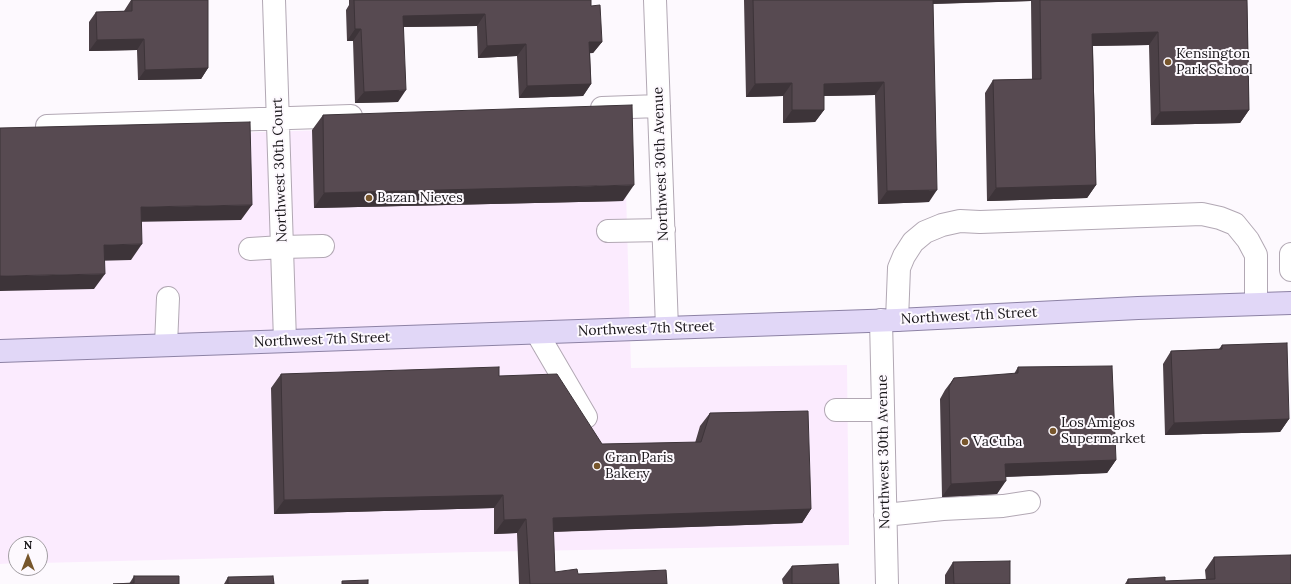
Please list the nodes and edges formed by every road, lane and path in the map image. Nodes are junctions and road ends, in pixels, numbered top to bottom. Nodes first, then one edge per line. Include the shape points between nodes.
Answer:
1 (274, 0) edge
2 (656, 0) edge
3 (659, 106) junction
4 (581, 108) edge
5 (374, 115) edge
6 (278, 118) junction
7 (47, 126) edge
8 (664, 230) junction
9 (608, 231) dead end
10 (323, 246) dead end
11 (282, 247) junction
12 (250, 249) dead end
13 (1290, 254) edge
14 (1291, 270) edge
15 (168, 298) dead end
16 (1291, 303) edge
17 (1256, 304) junction
18 (889, 320) junction
19 (667, 328) junction
20 (537, 333) junction
21 (285, 341) junction
22 (166, 345) junction
23 (0, 351) edge
24 (836, 410) dead end
25 (882, 410) junction
26 (586, 417) edge
27 (1029, 502) dead end
28 (885, 515) junction
29 (886, 584) edge

1 - 6 street, Northwest 30th Court
2 - 3 street, Northwest 30th Avenue
3 - 4 street
3 - 8 street, Northwest 30th Avenue
5 - 6 street
6 - 7 street
6 - 11 street, Northwest 30th Court
8 - 9 street
8 - 19 street, Northwest 30th Avenue
10 - 11 street
11 - 12 street
11 - 21 street, Northwest 30th Court
13 - 14 street
15 - 22 street
16 - 17 main road, Northwest 7th Street
17 - 18 main road, Northwest 7th Street
17 - 18 street, Northwest 30th Avenue via 1256,255 1235,224 1220,218 1202,214 960,221 925,232 913,242 899,268
18 - 19 main road, Northwest 7th Street
18 - 25 street, Northwest 30th Avenue
19 - 20 main road, Northwest 7th Street
20 - 21 main road, Northwest 7th Street
20 - 26 street
21 - 22 main road, Northwest 7th Street
22 - 23 main road, Northwest 7th Street
24 - 25 street
25 - 28 street, Northwest 30th Avenue
27 - 28 street
28 - 29 street, Northwest 30th Avenue

